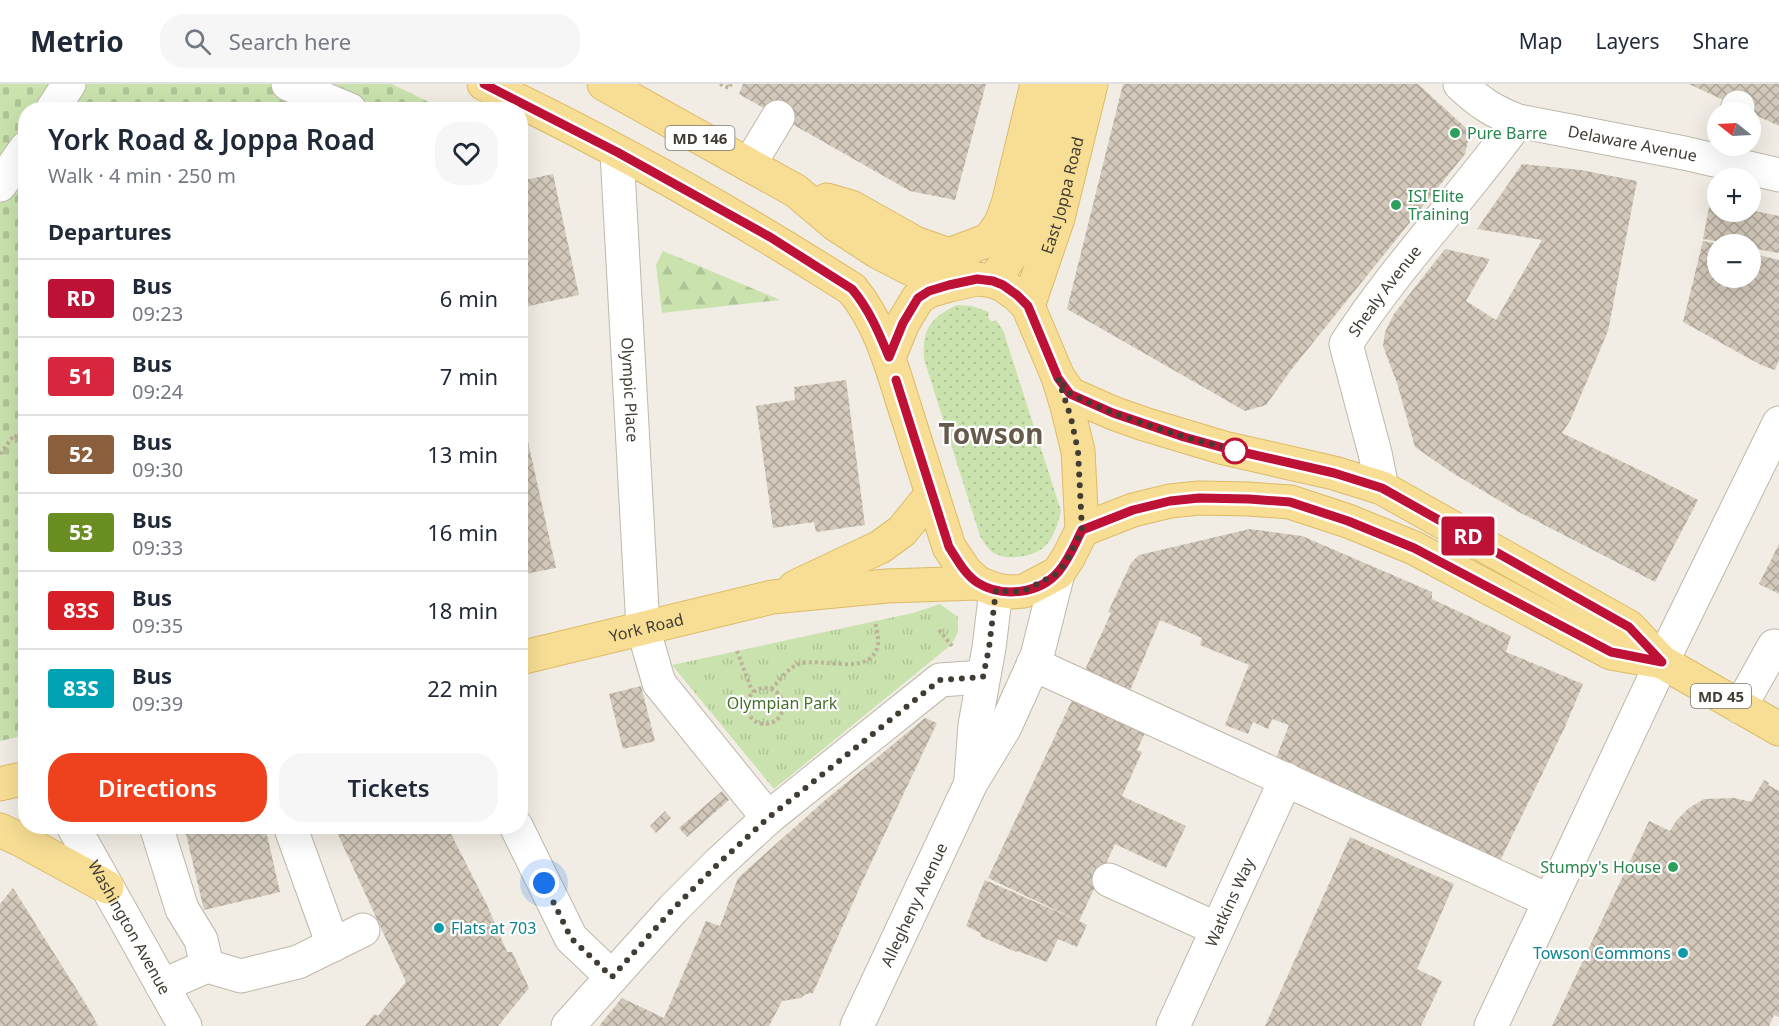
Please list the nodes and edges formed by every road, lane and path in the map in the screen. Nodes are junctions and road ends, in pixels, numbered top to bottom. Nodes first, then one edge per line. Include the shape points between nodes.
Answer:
1 (69, 84) edge
2 (288, 84) edge
3 (484, 84) edge
4 (604, 84) edge
5 (720, 84) edge
6 (731, 84) edge
7 (1037, 84) edge
8 (1064, 84) edge
9 (1091, 84) edge
10 (1460, 84) edge
11 (57, 102) edge
12 (331, 102) edge
13 (519, 102) edge
14 (528, 106) edge
15 (778, 117) dead end
16 (1518, 121) junction
17 (1707, 151) edge
18 (617, 152) junction
19 (1727, 156) edge
20 (18, 159) edge
21 (749, 165) junction
22 (1779, 175) edge
23 (0, 185) edge
24 (967, 275) junction
25 (1028, 306) junction
26 (889, 357) junction
27 (1058, 378) junction
28 (1778, 428) edge
29 (18, 437) edge
30 (0, 454) edge
31 (1382, 488) junction
32 (932, 494) junction
33 (1082, 530) junction
34 (1058, 573) junction
35 (987, 586) junction
36 (772, 597) junction
37 (875, 621) dead end
38 (643, 628) junction
39 (939, 630) dead end
40 (957, 648) dead end
41 (1779, 649) edge
42 (737, 651) dead end
43 (528, 656) edge
44 (1662, 662) junction
45 (1033, 664) junction
46 (983, 677) junction
47 (771, 689) junction
48 (754, 692) junction
49 (1740, 707) junction
50 (1779, 729) edge
51 (1286, 779) junction
52 (18, 780) edge
53 (971, 783) junction
54 (0, 784) edge
55 (768, 818) junction
56 (0, 830) edge
57 (77, 834) edge
58 (159, 834) edge
59 (293, 834) edge
60 (520, 834) edge
61 (1109, 880) dead end
62 (107, 887) junction
63 (1550, 901) junction
64 (1217, 929) junction
65 (363, 930) dead end
66 (333, 945) junction
67 (207, 966) junction
68 (612, 977) junction
69 (162, 986) junction
70 (185, 1026) edge
71 (568, 1026) edge
72 (857, 1026) edge
73 (1173, 1026) edge
74 (1491, 1026) edge

1 - 11 street
2 - 12 street
3 - 13 main road
4 - 21 main road, MD 146
5 - 6 path via 729,88
7 - 24 main road via 1008,204 1001,223
8 - 24 main road, East Joppa Road via 1033,211 1015,250
9 - 25 main road, East Joppa Road via 1063,199
10 - 16 street, Delaware Avenue via 1487,107
14 - 18 main road
15 - 21 street
16 - 17 street, Delaware Avenue
16 - 31 street, Shealy Avenue via 1365,314 1346,344
18 - 26 main road via 770,237 852,289 876,325
18 - 38 street, Olympic Place
19 - 22 street, Delaware Avenue
20 - 23 street
21 - 24 main road, MD 146 via 796,191 835,224 909,268
24 - 25 main road, MD 45 via 1003,285
24 - 26 main road via 918,298
25 - 27 main road, MD 45
26 - 32 main road
27 - 31 main road, MD 45 via 1070,394 1144,424
27 - 33 main road via 1078,451
28 - 44 street
29 - 30 path via 14,435
31 - 44 main road, MD 45 via 1629,627
32 - 35 main road via 949,547 965,571
32 - 36 main road, York Road via 902,531 879,547
33 - 34 main road
33 - 44 main road, MD 45 via 1133,510 1170,501 1199,498 1290,502 1414,548 1611,652
34 - 35 main road, York Road via 1024,591
34 - 45 street, Allegheny Avenue
35 - 36 main road, York Road via 887,586
35 - 46 street, Allegheny Avenue via 989,648
36 - 38 main road, York Road
37 - 47 path via 879,642 875,652 864,661 849,665 798,664
38 - 43 main road, York Road
38 - 55 street, Olympic Place via 659,683
39 - 40 path
41 - 49 street via 1774,646
42 - 48 path
44 - 49 main road, MD 45
44 - 63 street
45 - 51 street
45 - 53 street, Allegheny Avenue via 1005,728
46 - 53 street, Allegheny Avenue
46 - 55 street via 940,680
47 - 48 path
47 - 48 path via 783,705 780,715 771,722 759,722 750,716 748,704
49 - 50 main road, MD 45
51 - 63 street
51 - 64 street, Watkins Way
52 - 54 main road
53 - 72 street, Allegheny Avenue
55 - 68 street via 681,902
56 - 62 main road
57 - 62 street, Washington Avenue
58 - 67 street via 182,909 201,940
59 - 66 street
60 - 68 street via 571,938
61 - 64 street
62 - 69 street, Washington Avenue
63 - 74 street
64 - 73 street, Watkins Way
65 - 66 street
66 - 67 street via 298,962 242,976
67 - 69 street
68 - 71 street
69 - 70 street, Washington Avenue

